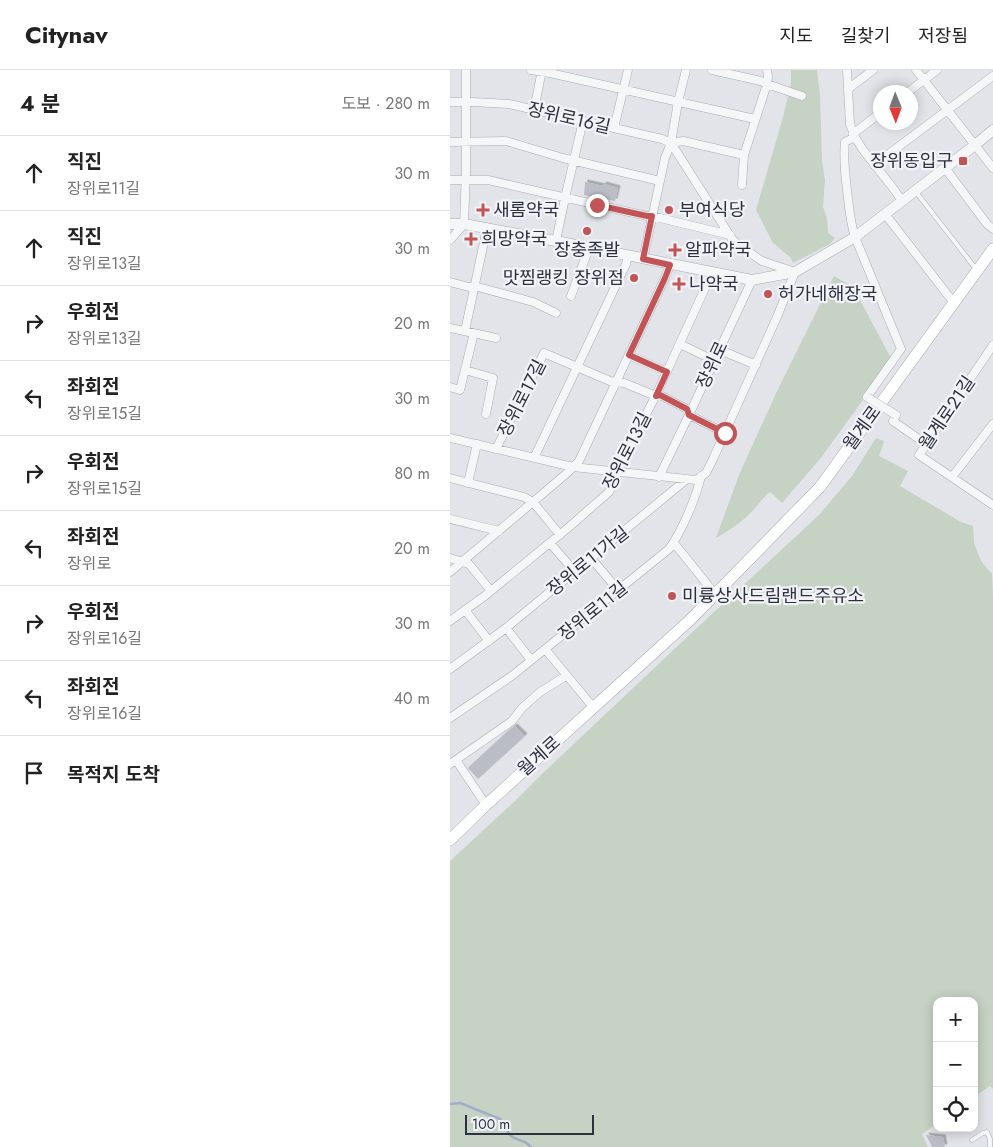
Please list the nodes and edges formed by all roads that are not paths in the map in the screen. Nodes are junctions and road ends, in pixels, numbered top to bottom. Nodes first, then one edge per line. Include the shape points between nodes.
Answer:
1 (466, 70) edge
2 (532, 70) edge
3 (628, 70) edge
4 (686, 70) edge
5 (712, 70) edge
6 (767, 70) edge
7 (847, 70) edge
8 (873, 70) edge
9 (916, 70) edge
10 (937, 70) edge
11 (542, 71) edge
12 (993, 76) edge
13 (924, 80) junction
14 (767, 84) junction
15 (917, 85) edge
16 (848, 89) junction
17 (624, 90) junction
18 (802, 96) dead end
19 (450, 102) edge
20 (466, 102) junction
21 (678, 102) junction
22 (534, 110) junction
23 (947, 110) junction
24 (755, 119) junction
25 (873, 120) edge
26 (583, 121) junction
27 (614, 128) junction
28 (993, 130) edge
29 (854, 136) junction
30 (450, 142) edge
31 (466, 142) junction
32 (671, 143) junction
33 (975, 146) junction
34 (744, 155) junction
35 (574, 160) junction
36 (874, 165) junction
37 (945, 168) junction
38 (993, 168) edge
39 (450, 180) edge
40 (466, 180) junction
41 (660, 181) junction
42 (742, 185) dead end
43 (915, 190) junction
44 (565, 198) junction
45 (902, 201) junction
46 (885, 214) junction
47 (652, 216) junction
48 (450, 224) edge
49 (464, 224) junction
50 (486, 228) junction
51 (993, 229) edge
52 (730, 235) junction
53 (855, 237) junction
54 (450, 240) edge
55 (556, 241) junction
56 (589, 248) junction
57 (993, 249) edge
58 (628, 256) junction
59 (643, 259) junction
60 (670, 265) junction
61 (977, 271) junction
62 (795, 272) junction
63 (712, 273) junction
64 (752, 280) junction
65 (450, 282) edge
66 (474, 287) junction
67 (571, 296) dead end
68 (954, 303) junction
69 (556, 313) dead end
70 (450, 328) edge
71 (465, 331) junction
72 (474, 333) junction
73 (496, 338) dead end
74 (680, 344) junction
75 (993, 345) edge
76 (720, 350) junction
77 (629, 355) junction
78 (714, 361) junction
79 (756, 365) junction
80 (578, 368) junction
81 (465, 370) junction
82 (667, 372) junction
83 (616, 383) junction
84 (450, 387) edge
85 (656, 396) junction
86 (486, 414) dead end
87 (689, 415) junction
88 (993, 424) edge
89 (725, 433) junction
90 (450, 438) edge
91 (477, 444) junction
92 (926, 444) junction
93 (496, 449) junction
94 (534, 458) junction
95 (574, 467) junction
96 (617, 472) junction
97 (701, 476) junction
98 (658, 477) junction
99 (952, 477) junction
100 (450, 478) edge
101 (687, 479) junction
102 (468, 483) junction
103 (533, 502) junction
104 (993, 505) edge
105 (450, 519) edge
106 (499, 531) junction
107 (560, 535) junction
108 (550, 543) junction
109 (674, 543) junction
110 (450, 558) edge
111 (591, 558) junction
112 (462, 562) junction
113 (450, 572) edge
114 (575, 572) junction
115 (618, 590) junction
116 (491, 591) junction
117 (715, 594) junction
118 (465, 610) junction
119 (450, 621) edge
120 (506, 628) junction
121 (488, 641) junction
122 (545, 649) junction
123 (531, 660) junction
124 (450, 669) edge
125 (566, 676) junction
126 (593, 707) junction
127 (450, 718) edge
128 (453, 762) edge
129 (486, 804) junction
130 (450, 840) edge
131 (972, 1140) dead end
132 (990, 1147) edge

1 - 20 street
2 - 11 street
3 - 17 street
4 - 21 street
5 - 14 street
6 - 14 street
7 - 16 street
8 - 16 street
9 - 13 street
10 - 13 street
11 - 17 street
11 - 22 street
12 - 23 street
13 - 15 street
13 - 23 street
14 - 18 street
14 - 24 street
16 - 29 street
17 - 21 street
17 - 27 street
19 - 20 street, 장위로16길
20 - 22 street, 장위로16길 via 509,104
20 - 31 street
21 - 24 street
21 - 32 street
22 - 26 street, 장위로16길
23 - 33 street
23 - 36 street
24 - 34 street
25 - 29 street
26 - 27 street, 장위로16길
26 - 35 street
27 - 32 street, 장위로16길
28 - 33 street
29 - 36 street
29 - 53 street via 845,142 844,150 849,211
30 - 31 street
31 - 35 street via 506,141
31 - 40 street
32 - 34 street, 장위로16길 via 683,142
32 - 41 street
32 - 52 street
33 - 37 street
33 - 38 street
34 - 42 street
35 - 41 street
35 - 44 street
36 - 45 street
37 - 43 street
37 - 51 street
39 - 40 street
40 - 44 street via 488,180
40 - 49 street
41 - 47 street
43 - 45 street
43 - 61 lane
44 - 47 street
44 - 55 street
45 - 46 street
46 - 53 street
46 - 68 street
47 - 52 street
47 - 59 street
48 - 49 street
49 - 50 street
49 - 54 street
50 - 55 street
50 - 66 street
52 - 62 street via 762,261
53 - 62 street
53 - 92 street, 월계로, bridge via 901,349 867,397 896,416 893,421
55 - 56 street
56 - 58 street
56 - 67 street
57 - 61 main road, 월계로
58 - 59 street
58 - 80 street, 장위로17길
59 - 60 street
60 - 63 street
60 - 77 street
61 - 68 main road, 월계로
62 - 64 street
62 - 79 street, 장위로11길
63 - 64 street
63 - 74 street, 장위로13길
64 - 76 street, 장위로
65 - 66 street
66 - 69 street via 533,302
66 - 71 street
68 - 117 main road, 월계로 via 820,487
70 - 71 street
71 - 72 street
72 - 73 street
72 - 81 street
74 - 78 street
74 - 82 street, 장위로13길
75 - 92 street, 월계로21길
76 - 78 street, 장위로
76 - 79 street
77 - 82 street
77 - 83 street
78 - 87 street, 장위로
79 - 89 street, 장위로11길
80 - 83 street
80 - 93 street, 장위로17길 via 544,353
80 - 94 street, 장위로17길
81 - 84 street via 460,390
81 - 86 street via 493,378
82 - 85 street, 장위로13길
83 - 85 street
83 - 95 street via 580,461
85 - 87 street, 장위로13길 via 687,409
85 - 96 street, 장위로13길
87 - 89 street
87 - 98 street, 장위로
88 - 99 street
89 - 97 street, 장위로11길 via 706,473
90 - 91 street
91 - 93 street
91 - 102 street
92 - 99 street, 월계로21길 via 919,455
93 - 94 street
94 - 95 street
95 - 96 street
95 - 103 street
96 - 98 street
96 - 107 street, 장위로13길 via 609,492
97 - 101 street via 696,480
97 - 109 street, 장위로11길
98 - 101 street
99 - 104 street
100 - 102 street
101 - 111 street, 장위로11가길
102 - 103 street
103 - 106 street
103 - 107 street
105 - 106 street
106 - 112 street
107 - 108 street, 장위로13길
108 - 114 street
108 - 116 street, 장위로13길
109 - 115 street, 장위로11길
109 - 117 street
110 - 112 street
111 - 114 street, 장위로11가길
111 - 115 street
112 - 113 street
112 - 116 street via 469,564
114 - 120 street, 장위로11가길
115 - 122 street, 장위로11길
116 - 118 street, 장위로13길
117 - 126 main road, 월계로
118 - 119 street, 장위로13길
118 - 121 street
120 - 121 street, 장위로11가길
120 - 123 street
121 - 124 street, 장위로11가길
122 - 123 street, 장위로11길
122 - 125 street
123 - 127 street, 장위로11길
125 - 126 street
125 - 128 street via 540,692 512,721
126 - 129 main road, 월계로
128 - 129 street
129 - 130 main road, 월계로
131 - 132 lane via 987,1132

